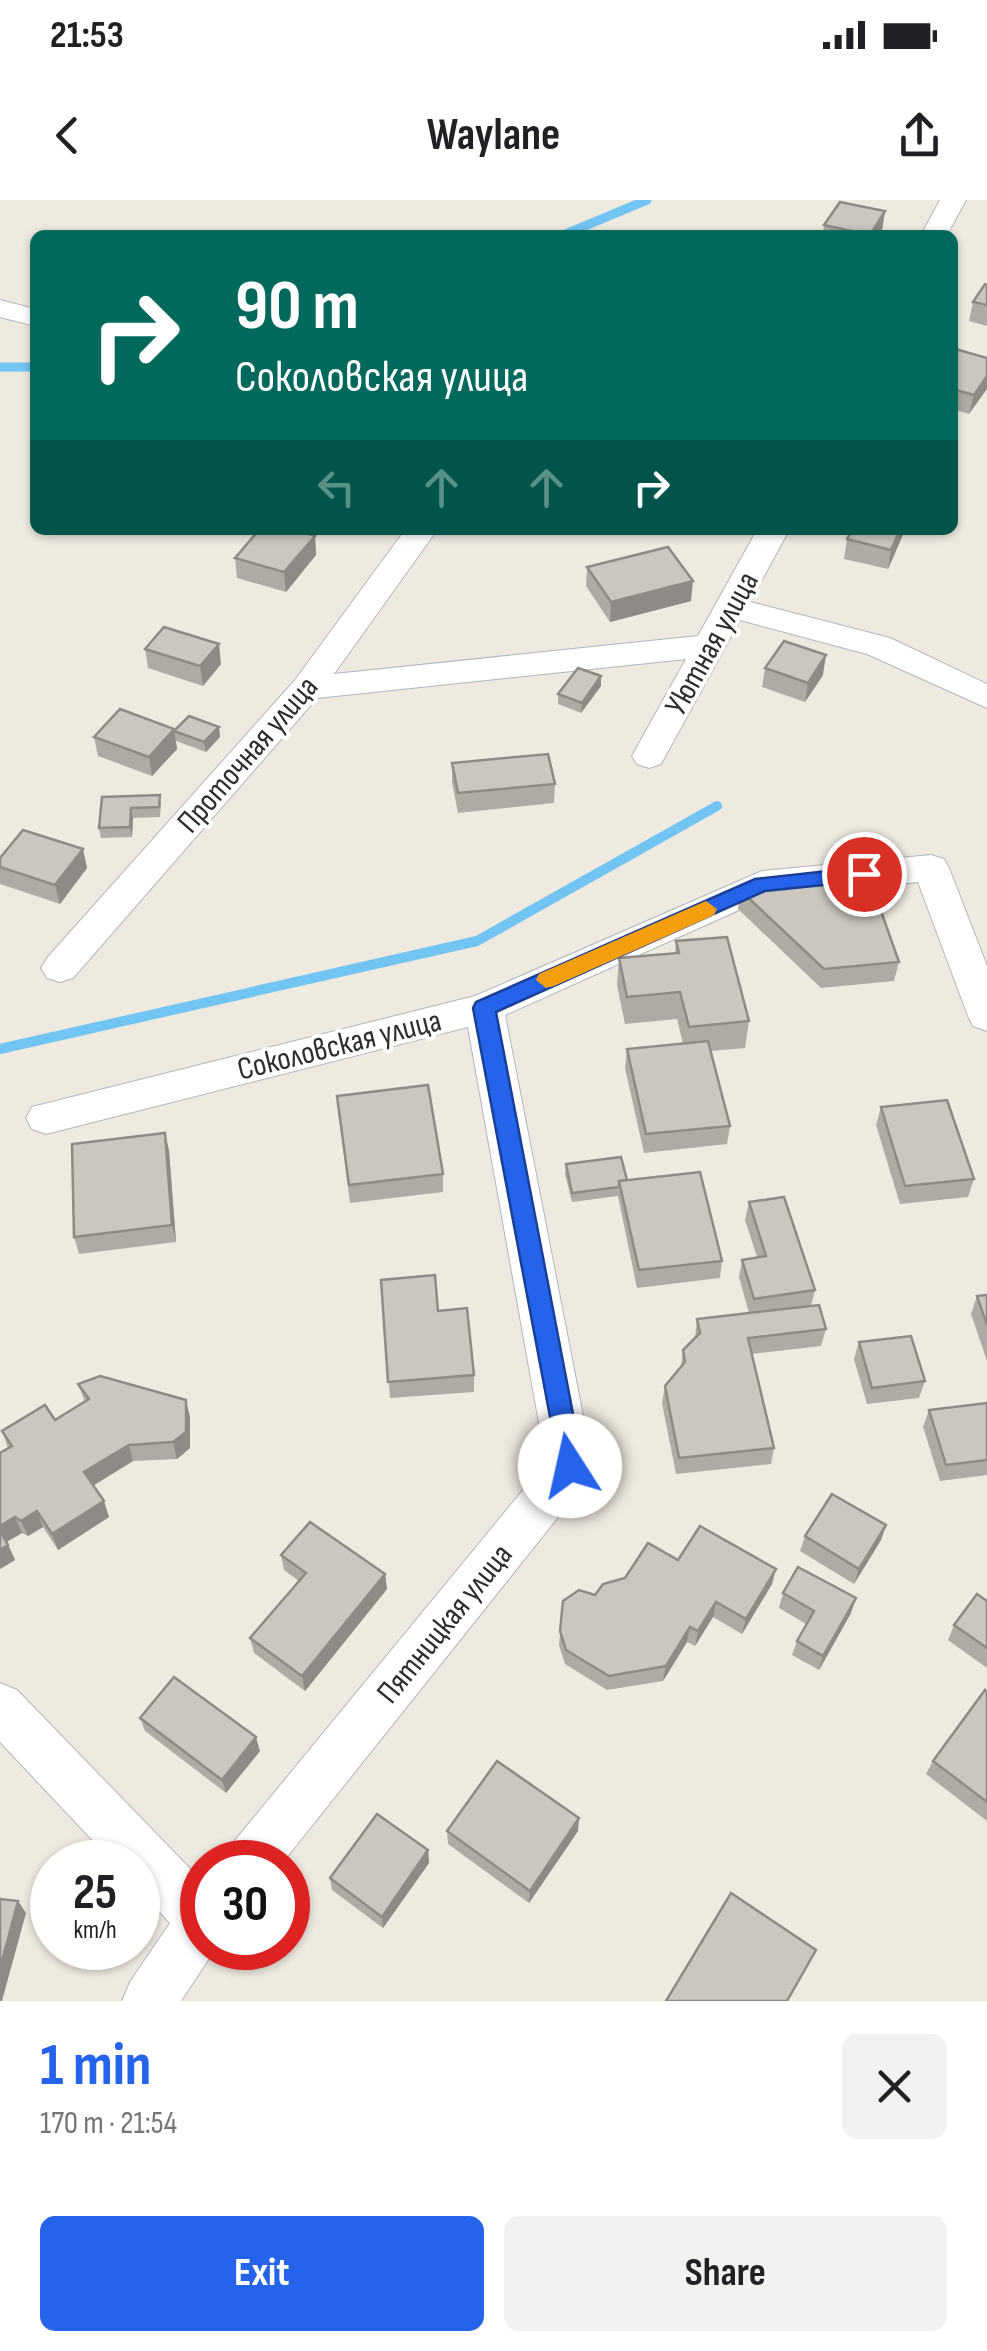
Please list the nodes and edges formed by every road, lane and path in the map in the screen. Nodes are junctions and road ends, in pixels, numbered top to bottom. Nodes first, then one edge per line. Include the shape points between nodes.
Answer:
1 (953, 200) edge
2 (987, 208) edge
3 (937, 230) edge
4 (0, 308) edge
5 (30, 317) edge
6 (417, 535) edge
7 (770, 535) edge
8 (730, 608) junction
9 (709, 646) junction
10 (307, 688) junction
11 (987, 697) edge
12 (649, 756) dead end
13 (60, 968) dead end
14 (484, 1008) junction
15 (987, 1016) edge
16 (46, 1118) dead end
17 (0, 1707) edge
18 (268, 1840) edge
19 (180, 1897) edge
20 (180, 1954) edge
21 (149, 2001) edge

1 - 2 street
1 - 3 street
4 - 5 street
6 - 10 street, Проточная улица
7 - 8 street, Уютная улица
8 - 9 street, Уютная улица
8 - 11 street via 878,646
9 - 10 street
9 - 12 street, Уютная улица
10 - 13 street, Проточная улица
14 - 15 street, Соколовская улица via 762,884 931,868
14 - 16 street, Соколовская улица
14 - 18 street, Пятницкая улица via 570,1466
17 - 19 street
20 - 21 street

